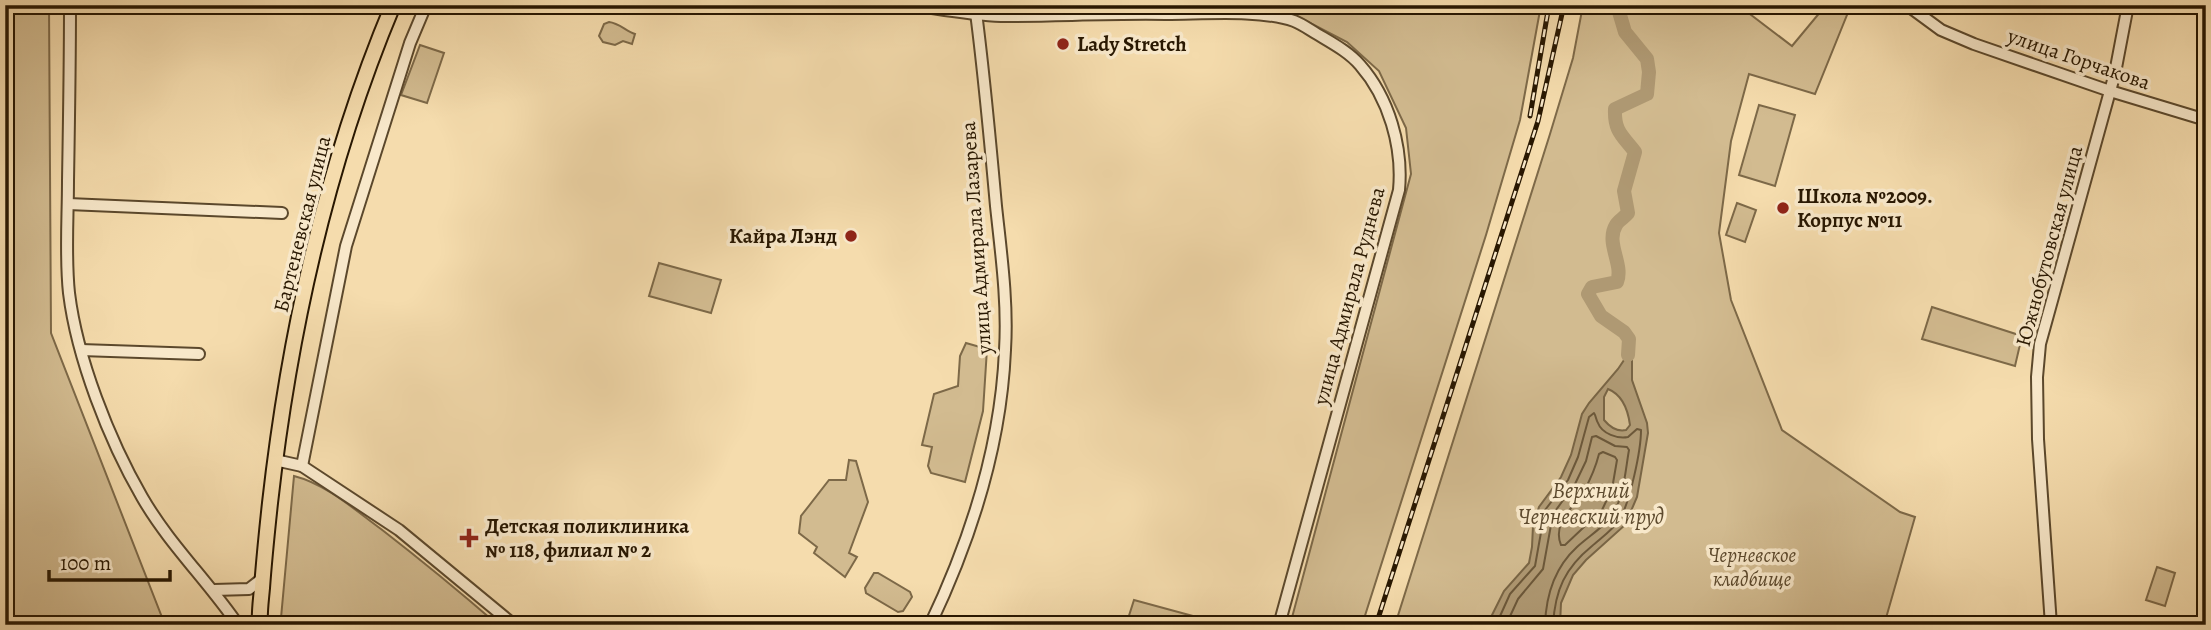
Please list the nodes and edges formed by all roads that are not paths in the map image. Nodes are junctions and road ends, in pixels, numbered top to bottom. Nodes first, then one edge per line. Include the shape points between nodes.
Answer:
1 (70, 5) edge
2 (393, 5) edge
3 (426, 5) edge
4 (911, 5) edge
5 (1907, 5) edge
6 (2127, 5) edge
7 (976, 9) edge
8 (2110, 91) junction
9 (2206, 120) edge
10 (68, 204) junction
11 (282, 213) dead end
12 (81, 350) junction
13 (199, 354) dead end
14 (275, 460) junction
15 (302, 466) junction
16 (262, 578) junction
17 (215, 590) junction
18 (238, 625) edge
19 (260, 625) edge
20 (514, 625) edge
21 (930, 625) edge
22 (1279, 625) edge
23 (2051, 625) edge

1 - 10 street
2 - 14 main road, Бартеневская улица via 342,149 318,234
3 - 15 street via 346,246
4 - 7 street, улица Адмирала Руднева
5 - 8 street, улица Горчакова via 1941,30 1973,44
6 - 8 street, Южнобутовская улица
7 - 21 street, улица Адмирала Лазарева via 1000,249 1005,358 981,493
7 - 22 street, улица Адмирала Руднева via 998,16 1233,14 1292,21 1336,45 1360,65 1388,112 1401,172 1399,190
8 - 9 street, улица Горчакова
8 - 23 street, Южнобутовская улица via 2040,344 2038,439
10 - 11 street
10 - 12 street via 68,273
12 - 13 street
12 - 17 street via 134,484 166,533
14 - 15 street
14 - 16 main road, Бартеневская улица
15 - 20 street via 399,530
16 - 17 street via 249,589
16 - 19 main road, Бартеневская улица
17 - 18 street

